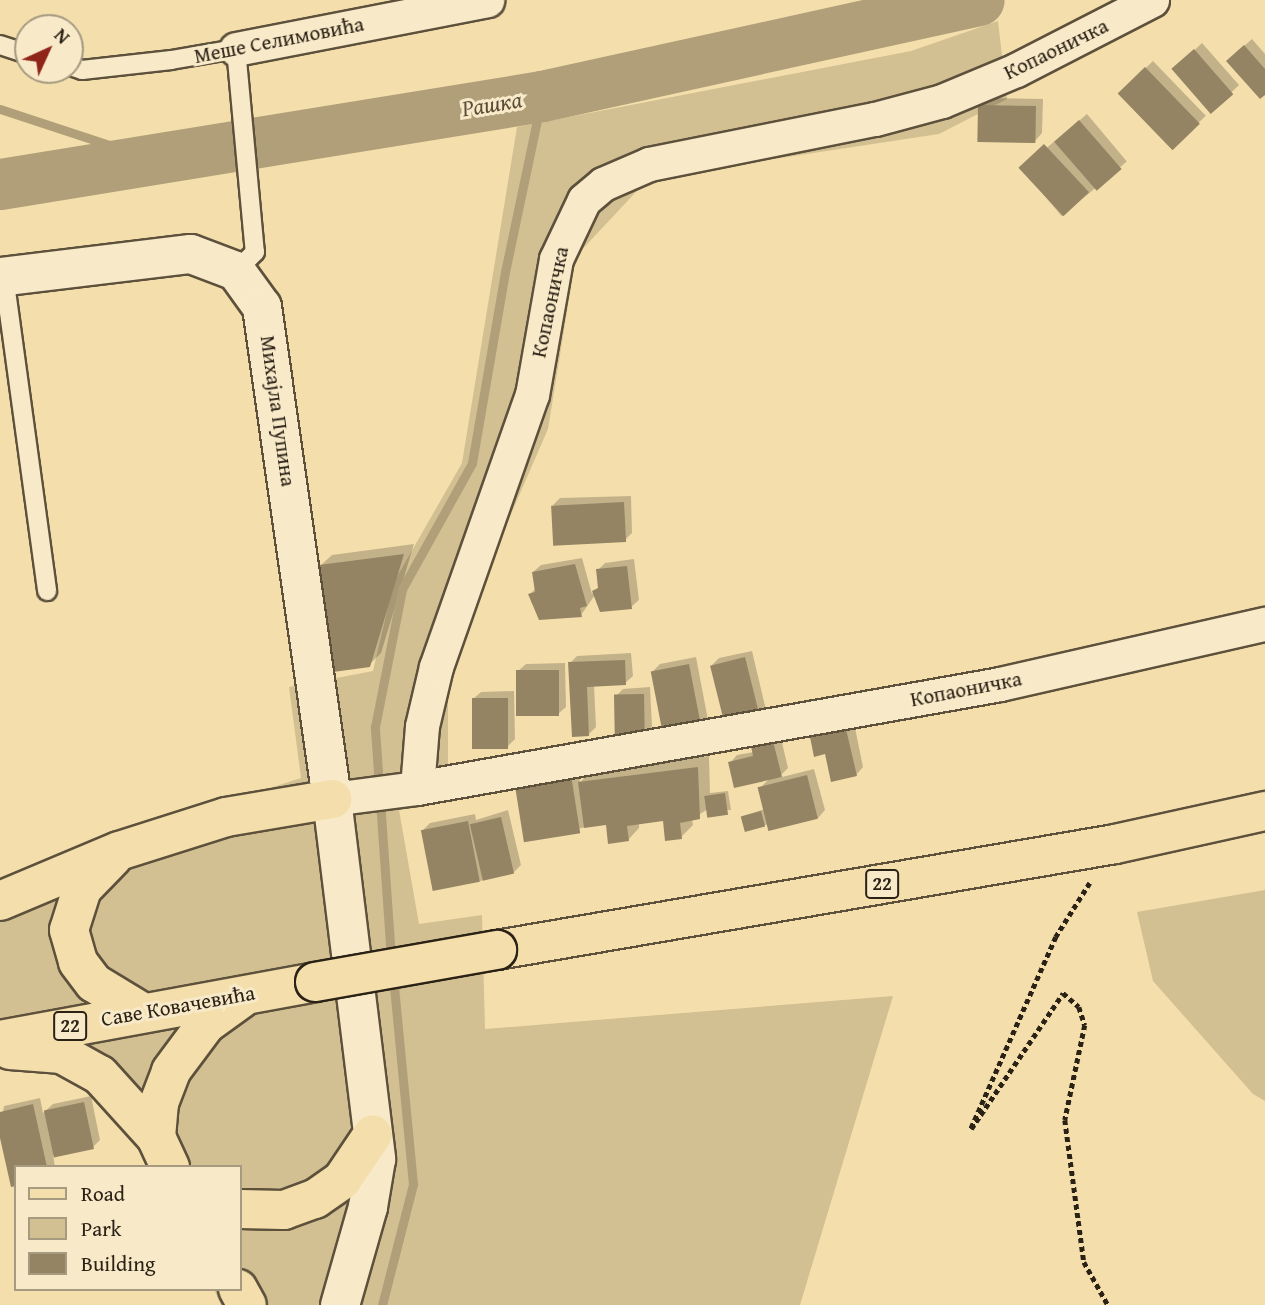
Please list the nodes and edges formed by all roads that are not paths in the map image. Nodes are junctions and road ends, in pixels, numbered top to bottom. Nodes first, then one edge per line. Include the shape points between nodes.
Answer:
1 (487, 0) edge
2 (1152, 0) edge
3 (237, 64) junction
4 (84, 66) edge
5 (236, 271) junction
6 (2, 276) edge
7 (47, 591) dead end
8 (1265, 624) edge
9 (376, 793) junction
10 (1265, 811) edge
11 (119, 851) junction
12 (0, 901) edge
13 (249, 993) junction
14 (140, 1011) junction
15 (0, 1040) edge
16 (0, 1050) edge
17 (373, 1134) junction
18 (163, 1152) edge
19 (242, 1209) edge
20 (340, 1305) edge

1 - 3 street, Меше Селимовића
2 - 9 street, Копаоничка via 1016,70 942,101 875,119 649,164 603,184 584,200 556,259 528,406 436,667 422,726
3 - 4 lane, Меше Селимовића
3 - 5 lane via 255,252
5 - 6 street via 202,256 162,254
5 - 9 street, Михајла Пупина via 262,307
6 - 7 lane
8 - 9 street, Копаоничка via 1000,684
9 - 11 main road via 237,814
9 - 17 street, Михајла Пупина
10 - 13 main road, Саве Ковачевића / 22, bridge via 1115,844
11 - 12 main road
11 - 14 main road via 82,889 69,930 78,962 94,984
13 - 14 main road, Саве Ковачевића / 22
13 - 18 main road via 220,1011 179,1055 159,1103
14 - 15 main road, Саве Ковачевића / 22
16 - 18 main road via 41,1049 84,1066 117,1090
17 - 19 main road via 342,1180 315,1199 276,1211
17 - 20 street, Михајла Пупина via 372,1188

